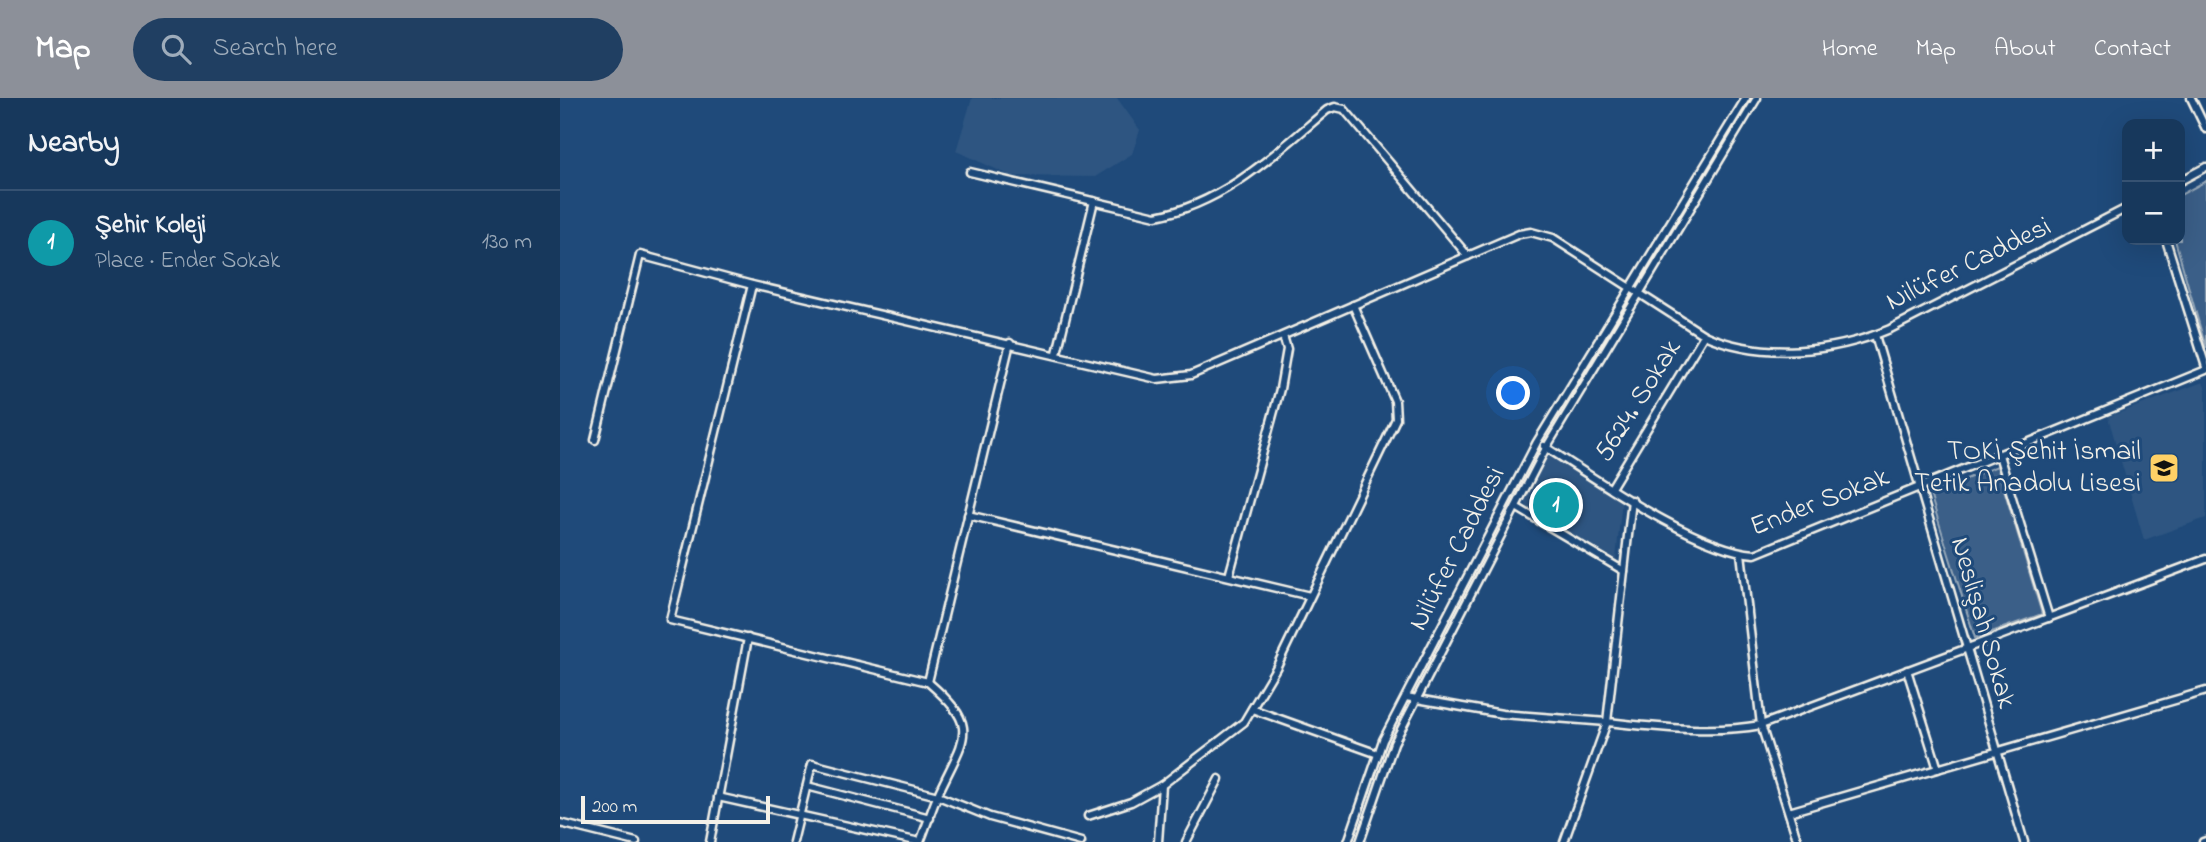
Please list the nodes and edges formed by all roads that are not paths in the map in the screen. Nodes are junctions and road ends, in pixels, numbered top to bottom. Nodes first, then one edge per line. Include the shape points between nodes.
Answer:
1 (1746, 98) edge
2 (1757, 98) edge
3 (2191, 98) edge
4 (2206, 129) edge
5 (2206, 167) edge
6 (970, 172) dead end
7 (2185, 178) edge
8 (1094, 201) junction
9 (2122, 211) edge
10 (2167, 245) edge
11 (1468, 256) junction
12 (752, 285) junction
13 (1631, 289) junction
14 (1639, 293) junction
15 (1353, 305) junction
16 (1704, 335) junction
17 (1875, 335) junction
18 (1283, 336) junction
19 (1010, 343) junction
20 (1057, 354) junction
21 (2206, 369) edge
22 (595, 440) dead end
23 (1537, 442) junction
24 (1546, 447) junction
25 (1999, 455) junction
26 (1921, 487) junction
27 (1611, 488) junction
28 (1632, 500) junction
29 (1516, 507) junction
30 (968, 515) junction
31 (1741, 553) junction
32 (2206, 559) edge
33 (1624, 570) junction
34 (1229, 576) junction
35 (1310, 596) junction
36 (2049, 618) junction
37 (748, 638) junction
38 (1968, 648) junction
39 (1908, 670) junction
40 (928, 681) junction
41 (2206, 691) edge
42 (1406, 697) junction
43 (1419, 699) junction
44 (1252, 709) junction
45 (1607, 722) junction
46 (1761, 725) junction
47 (1998, 752) junction
48 (1378, 754) junction
49 (1938, 769) junction
50 (1219, 779) dead end
51 (1162, 785) junction
52 (807, 786) junction
53 (938, 796) junction
54 (718, 797) junction
55 (1789, 812) junction
56 (801, 814) junction
57 (1088, 816) dead end
58 (930, 818) junction
59 (560, 822) edge
60 (636, 842) edge
61 (710, 842) edge
62 (793, 842) edge
63 (920, 842) edge
64 (1081, 842) edge
65 (1158, 842) edge
66 (1186, 842) edge
67 (1348, 842) edge
68 (1360, 842) edge
69 (1564, 842) edge
70 (1798, 842) edge
71 (2024, 842) edge

1 - 13 street, Nilüfer Caddesi
2 - 14 street
3 - 4 street
5 - 7 street
6 - 8 street
8 - 11 street via 1156,216 1168,214 1235,185 1335,107 1344,109
8 - 20 street
9 - 17 street, Nilüfer Caddesi
10 - 21 street
11 - 13 street via 1519,234 1542,234
11 - 15 street
12 - 19 street
12 - 22 street via 640,254
12 - 37 street via 670,620
13 - 14 street, Nilüfer Caddesi
13 - 23 street, Nilüfer Caddesi
14 - 16 street, Nilüfer Caddesi
14 - 24 street
15 - 18 street
15 - 35 street via 1397,409 1396,419
16 - 17 street, Nilüfer Caddesi via 1724,344 1828,349
16 - 27 street, 5624. Sokak
17 - 26 street, Neslişah Sokak
18 - 20 street via 1171,379
18 - 34 street via 1287,349 1280,388
19 - 20 street
19 - 30 street
21 - 25 street, Ender Sokak
23 - 24 street, Ender Sokak
23 - 42 street, Nilüfer Caddesi
24 - 27 street, Ender Sokak
24 - 29 street
25 - 26 street, Ender Sokak
25 - 36 street
26 - 31 street, Ender Sokak via 1780,545 1755,554
26 - 38 street, Neslişah Sokak
27 - 28 street, Ender Sokak
28 - 31 street, Ender Sokak via 1701,538
28 - 33 street
29 - 33 street
29 - 43 street
30 - 34 street
30 - 40 street
31 - 46 street
32 - 36 street
33 - 45 street
34 - 35 street
35 - 44 street
36 - 38 street
37 - 40 street
37 - 54 street
38 - 39 street
38 - 47 street, Neslişah Sokak
39 - 46 street
39 - 49 street
40 - 53 street via 955,705 961,718 963,744
41 - 47 street
42 - 43 street
42 - 48 street, Nilüfer Caddesi
43 - 45 street via 1502,714
43 - 68 street via 1394,743
44 - 48 street
44 - 51 street via 1244,722
45 - 46 street via 1678,728
45 - 69 street
46 - 55 street
47 - 49 street
47 - 71 street, Neslişah Sokak
48 - 67 street, Nilüfer Caddesi
49 - 55 street
50 - 66 street
51 - 57 street via 1131,802
51 - 65 street
52 - 53 street via 812,764
52 - 56 street
52 - 58 street
53 - 58 street
53 - 64 street via 990,817
54 - 56 street
54 - 61 street
55 - 70 street
56 - 62 street
56 - 63 street
58 - 63 street
59 - 60 street

